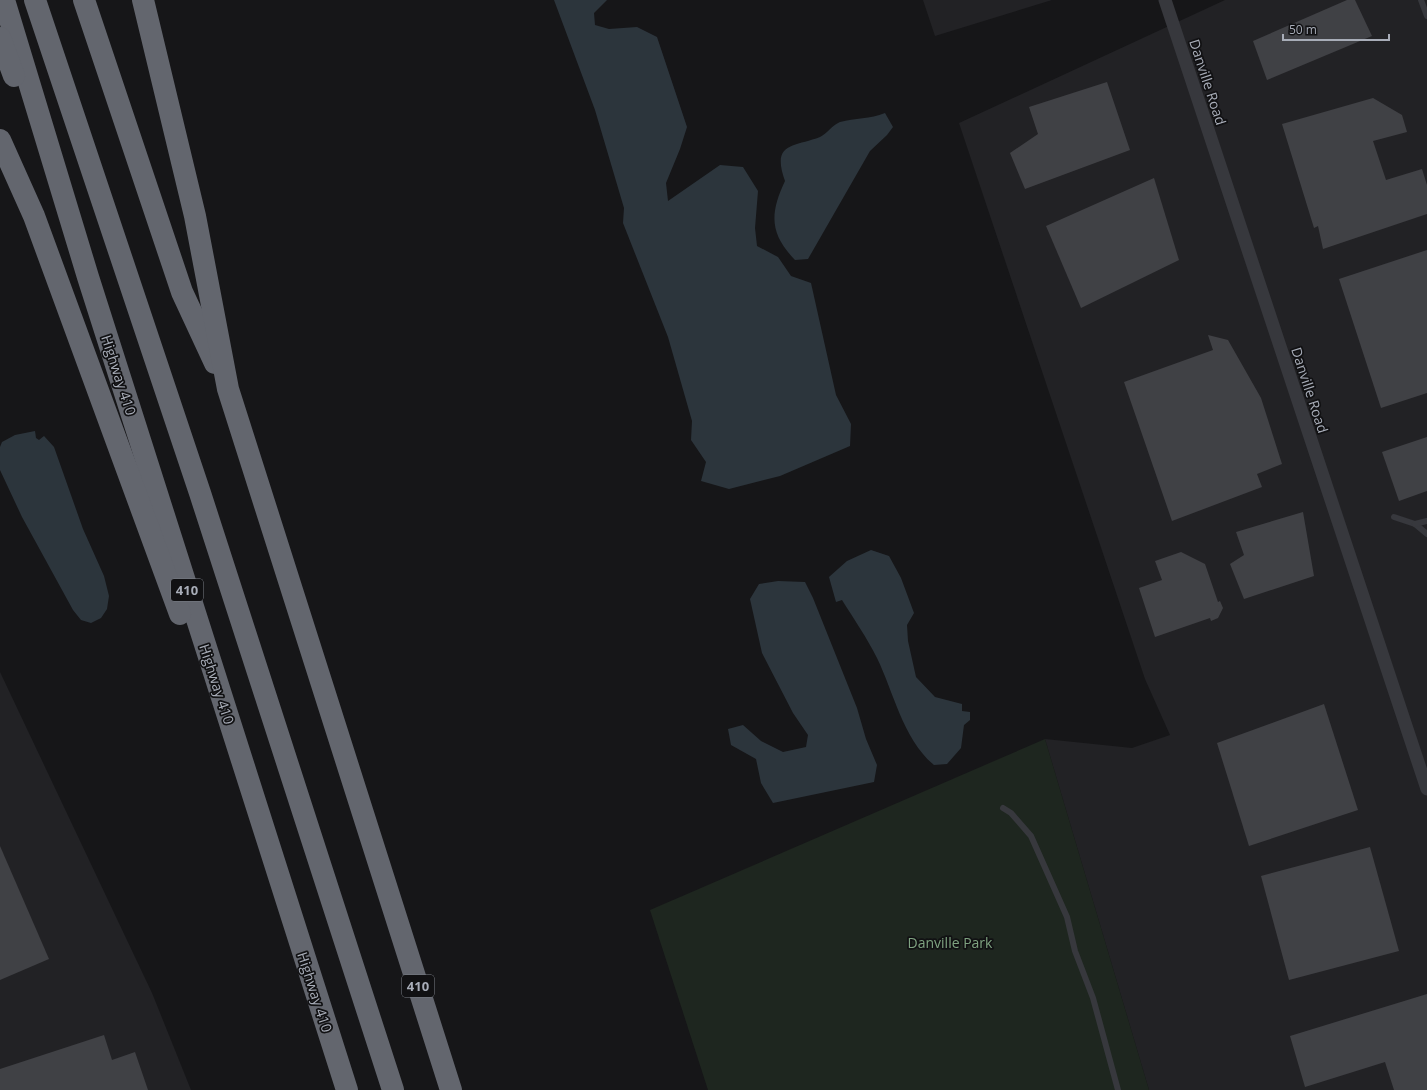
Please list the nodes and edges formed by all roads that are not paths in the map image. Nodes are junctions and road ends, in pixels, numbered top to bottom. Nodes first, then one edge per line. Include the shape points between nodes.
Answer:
1 (4, 0) edge
2 (35, 0) edge
3 (84, 0) edge
4 (143, 0) edge
5 (1165, 0) edge
6 (1421, 0) edge
7 (1427, 16) edge
8 (0, 38) edge
9 (0, 140) edge
10 (88, 277) junction
11 (228, 389) junction
12 (1394, 517) dead end
13 (1427, 521) edge
14 (1415, 524) junction
15 (1427, 534) edge
16 (1427, 789) edge
17 (1003, 808) dead end
18 (286, 902) junction
19 (347, 1090) edge
20 (393, 1090) edge
21 (451, 1090) edge
22 (1118, 1090) edge

1 - 10 highway
2 - 20 highway via 200,493
3 - 11 highway via 182,292
4 - 11 highway via 195,216
5 - 16 street, Danville Road
6 - 7 lane
8 - 10 highway
9 - 18 highway via 37,224
10 - 18 highway, Highway 410 / 410
11 - 21 highway, 410
12 - 14 lane
13 - 14 lane
14 - 15 lane
17 - 22 lane via 1031,836 1067,917 1075,951 1093,998
18 - 19 highway, Highway 410 / 410

